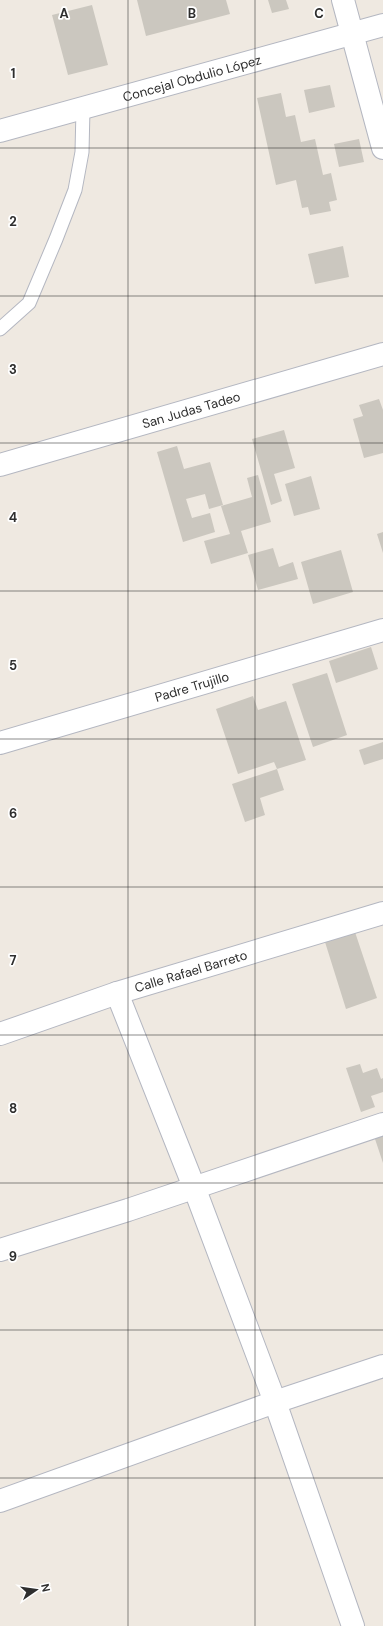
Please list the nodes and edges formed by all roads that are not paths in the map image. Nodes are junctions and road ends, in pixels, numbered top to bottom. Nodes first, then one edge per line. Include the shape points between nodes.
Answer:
1 (343, 0) edge
2 (383, 25) edge
3 (351, 34) junction
4 (83, 108) junction
5 (0, 131) edge
6 (383, 148) edge
7 (0, 329) edge
8 (383, 354) edge
9 (0, 465) edge
10 (383, 630) edge
11 (0, 743) edge
12 (383, 913) edge
13 (117, 993) junction
14 (0, 1034) edge
15 (383, 1124) edge
16 (194, 1187) junction
17 (0, 1250) edge
18 (383, 1366) edge
19 (275, 1402) junction
20 (0, 1501) edge
21 (353, 1626) edge

1 - 3 street
2 - 3 street, Concejal Obdulio López
3 - 4 street, Concejal Obdulio López
3 - 6 street
4 - 5 street, Concejal Obdulio López
4 - 7 lane via 82,152 74,190 56,239 29,303
8 - 9 street, San Judas Tadeo
10 - 11 street, Padre Trujillo
12 - 13 street, Calle Rafael Barreto
13 - 14 street, Calle Rafael Barreto
13 - 16 street
15 - 16 street
16 - 17 street
16 - 19 street
18 - 19 street
19 - 20 street
19 - 21 street

